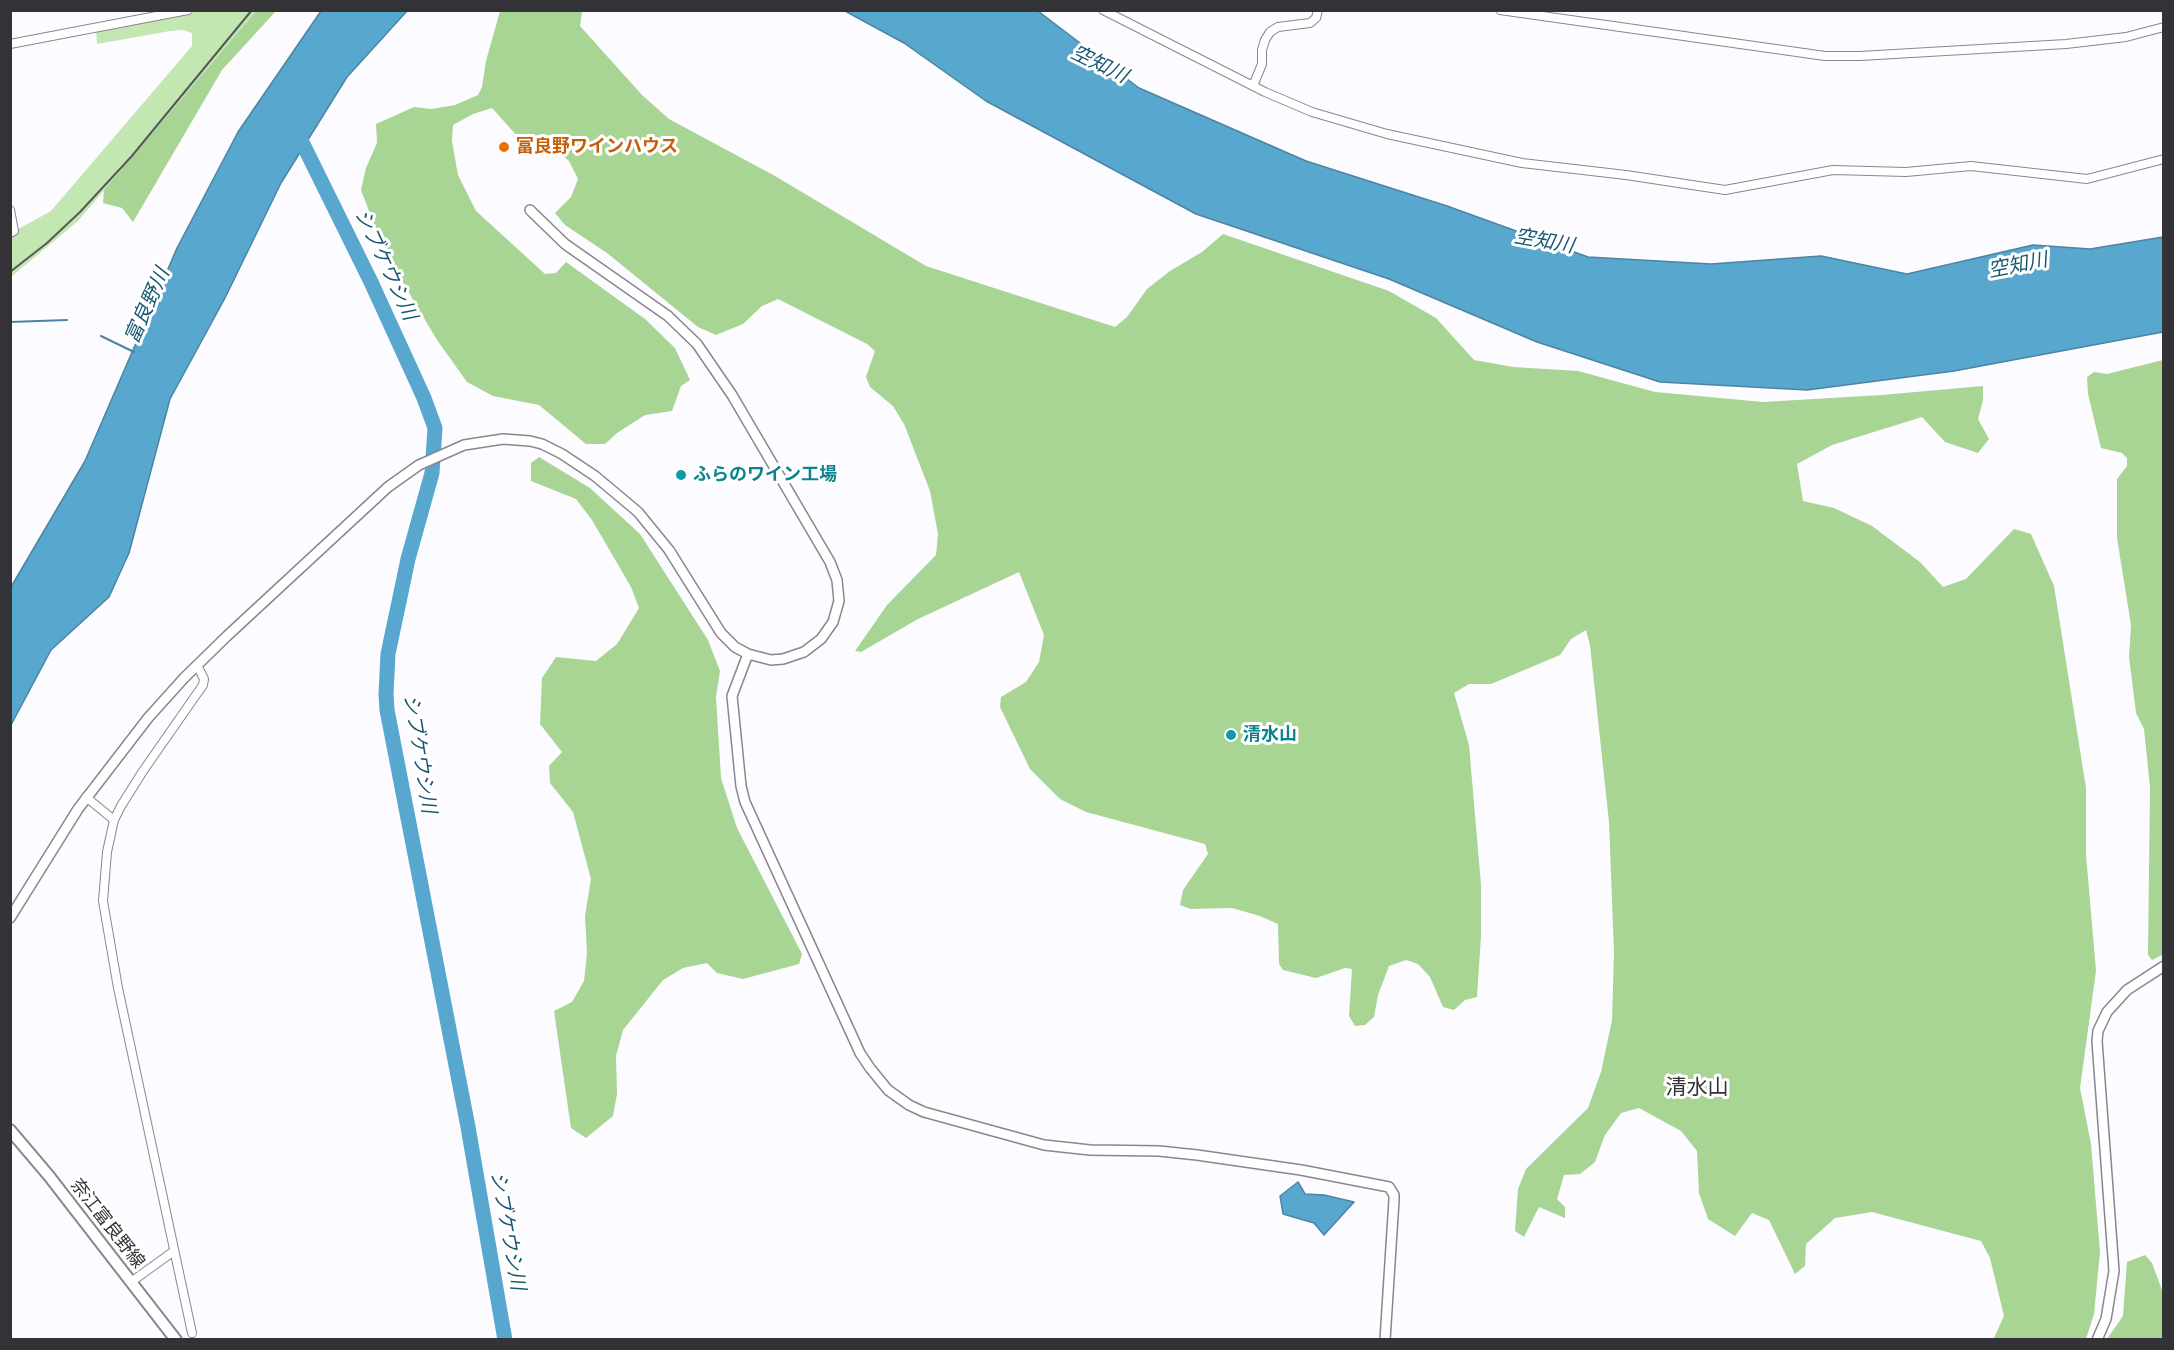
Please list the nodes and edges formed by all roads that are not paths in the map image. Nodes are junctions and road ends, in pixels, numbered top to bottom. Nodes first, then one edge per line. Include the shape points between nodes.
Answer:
1 (188, 10) edge
2 (1102, 10) edge
3 (1318, 10) edge
4 (1500, 10) edge
5 (2163, 27) edge
6 (10, 44) edge
7 (1253, 86) junction
8 (2163, 159) edge
9 (10, 210) edge
10 (530, 210) dead end
11 (10, 233) edge
12 (747, 654) junction
13 (197, 665) junction
14 (86, 797) junction
15 (114, 820) junction
16 (10, 918) edge
17 (2162, 967) edge
18 (10, 1130) edge
19 (174, 1251) junction
20 (131, 1282) junction
21 (192, 1333) dead end
22 (176, 1340) edge
23 (1385, 1340) edge
24 (2097, 1340) edge

1 - 6 street
2 - 7 street
3 - 7 street via 1310,23 1278,27 1270,32
4 - 5 street via 1825,56 2066,44 2126,37
7 - 8 street via 1312,111 1441,147 1522,163 1725,190 1833,170 1898,172 1971,166 2087,179
9 - 11 street via 14,231
10 - 12 street via 565,244 652,304 693,339 727,388 830,562 839,601 833,622 821,639 804,652 783,659
12 - 13 street via 721,633 658,534 638,512 562,454 530,441 492,439 437,455 388,487
12 - 23 street via 732,696 746,802 860,1053 883,1084 924,1112 1044,1145 1197,1155 1389,1187 1394,1200
13 - 14 street via 142,725
13 - 15 street via 203,685
14 - 15 street
14 - 16 street
15 - 19 street via 103,884 105,920
17 - 24 street via 2127,990 2107,1012 2098,1031 2114,1271 2106,1319
18 - 20 main road, 奈江富良野線
19 - 20 street
19 - 21 street
20 - 22 main road, 奈江富良野線

